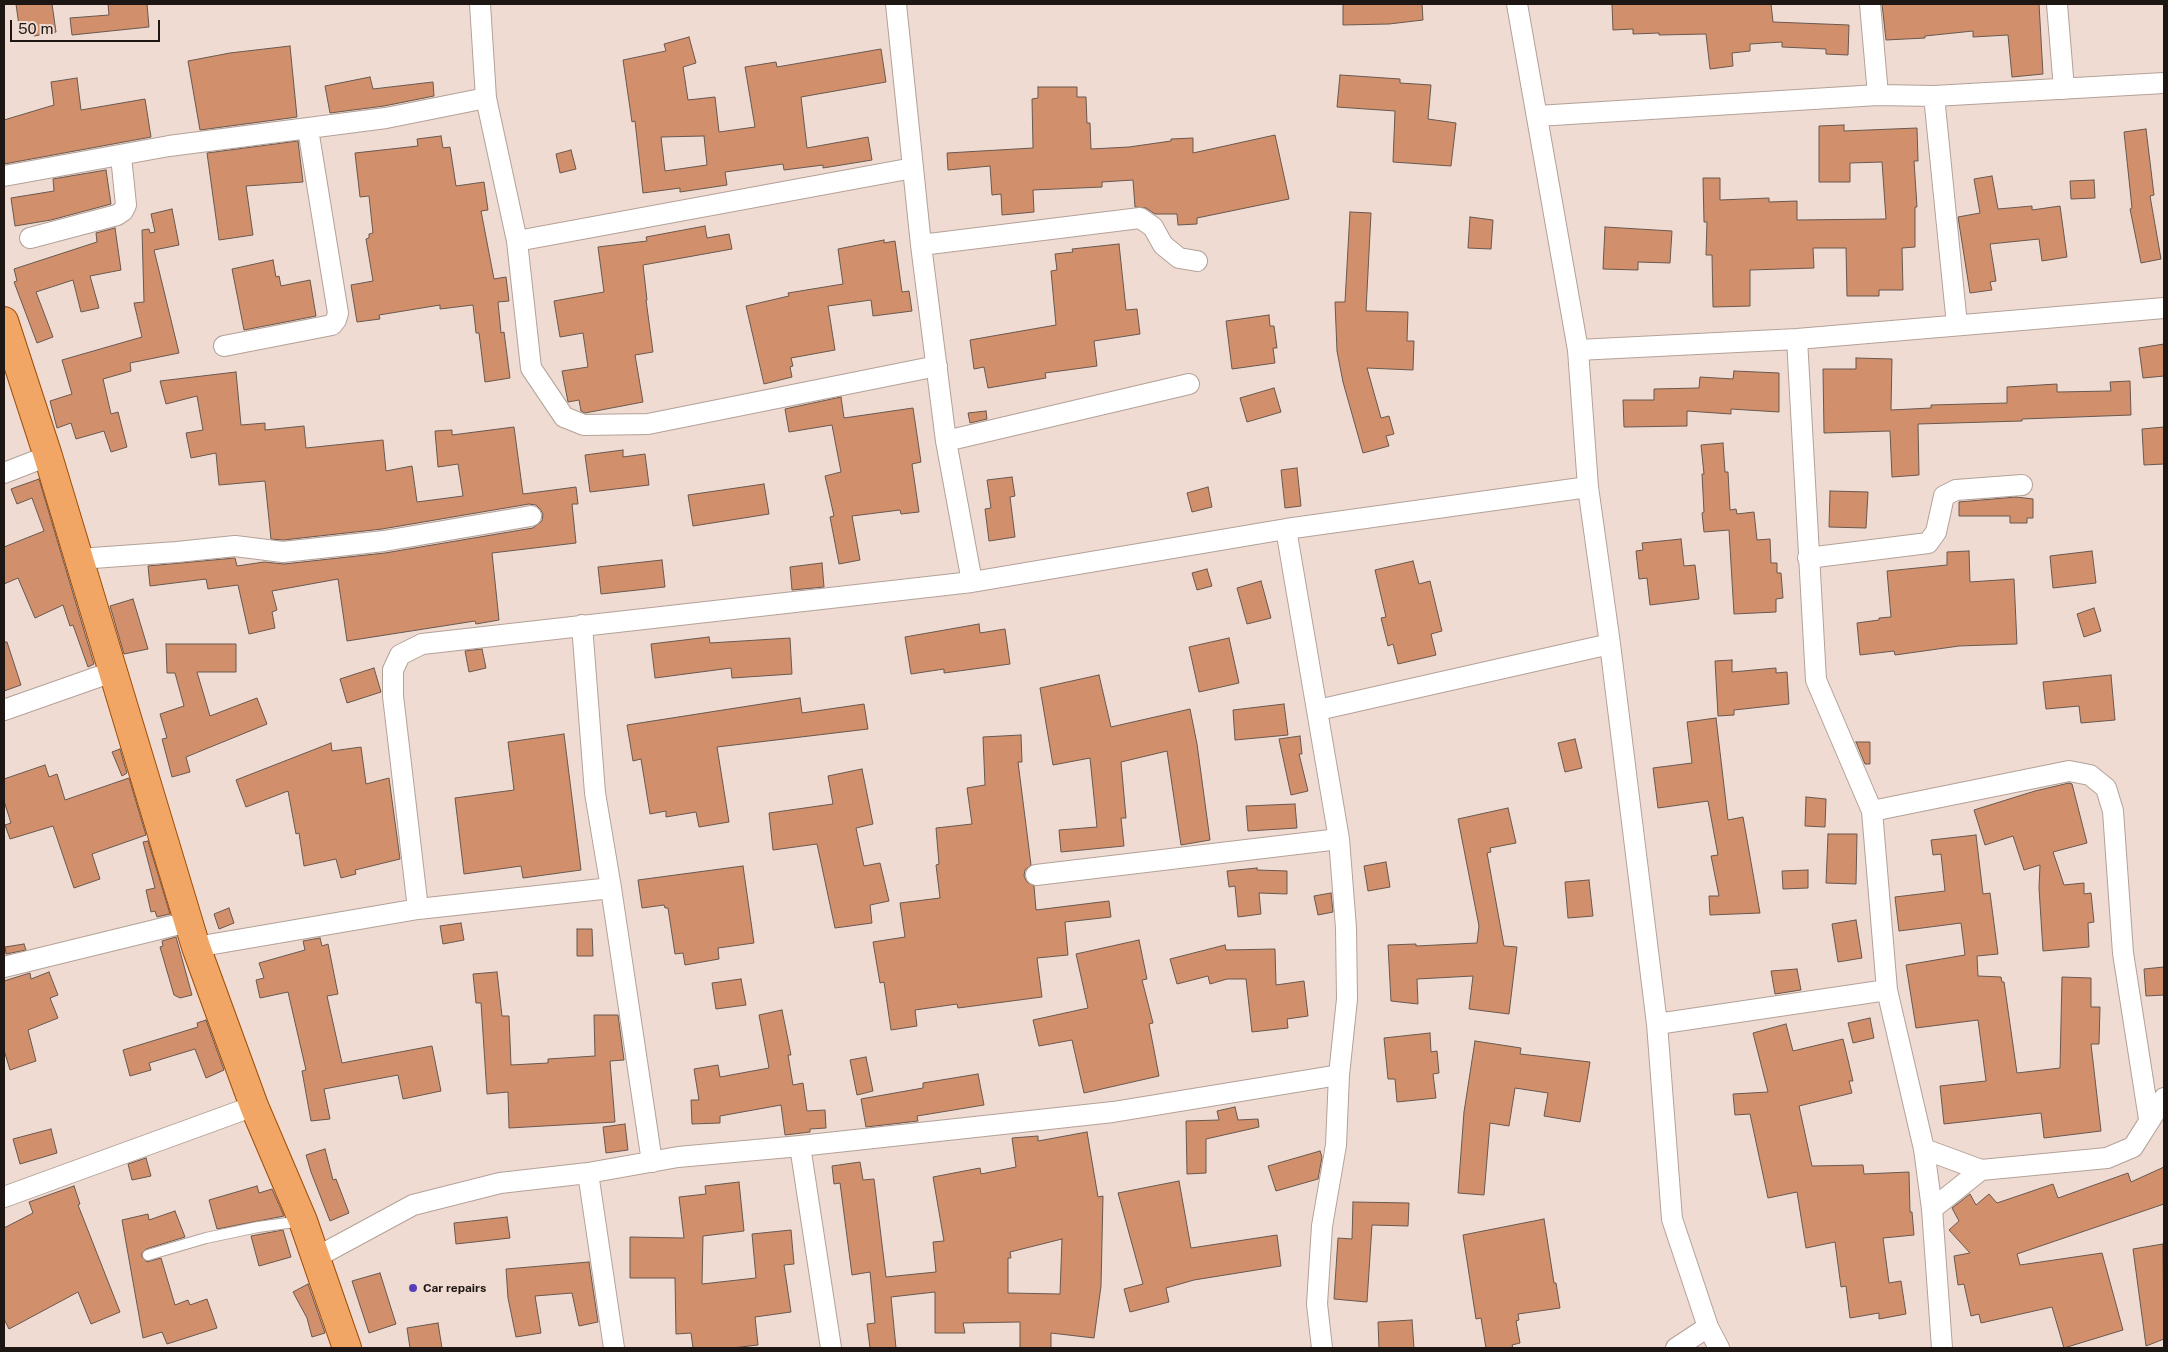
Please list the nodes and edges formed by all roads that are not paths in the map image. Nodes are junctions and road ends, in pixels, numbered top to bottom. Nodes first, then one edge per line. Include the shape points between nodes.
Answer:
1 (480, 4) edge
2 (896, 4) edge
3 (1517, 4) edge
4 (1870, 4) edge
5 (2057, 4) edge
6 (2164, 83) edge
7 (2064, 89) junction
8 (1878, 95) junction
9 (1934, 96) junction
10 (486, 98) junction
11 (1537, 116) junction
12 (308, 129) junction
13 (121, 156) junction
14 (914, 168) junction
15 (4, 176) edge
16 (30, 238) dead end
17 (517, 241) junction
18 (922, 245) junction
19 (1197, 261) dead end
20 (2164, 308) edge
21 (4, 321) edge
22 (1956, 325) junction
23 (1797, 339) junction
24 (224, 346) dead end
25 (1578, 350) junction
26 (937, 366) junction
27 (1189, 384) dead end
28 (946, 441) junction
29 (48, 456) junction
30 (4, 473) edge
31 (2022, 485) dead end
32 (1588, 487) junction
33 (531, 516) dead end
34 (1286, 529) junction
35 (1808, 558) junction
36 (78, 559) junction
37 (972, 582) junction
38 (582, 625) junction
39 (1610, 644) junction
40 (112, 672) junction
41 (4, 710) edge
42 (1318, 710) junction
43 (1872, 811) junction
44 (1339, 839) junction
45 (1036, 875) dead end
46 (612, 888) junction
47 (418, 910) junction
48 (188, 922) junction
49 (196, 947) junction
50 (4, 967) edge
51 (1887, 990) junction
52 (1657, 1024) junction
53 (1339, 1075) junction
54 (2164, 1098) edge
55 (254, 1106) junction
56 (2149, 1119) junction
57 (800, 1146) junction
58 (1924, 1148) junction
59 (652, 1162) junction
60 (1981, 1170) junction
61 (588, 1174) junction
62 (4, 1197) edge
63 (1932, 1209) junction
64 (303, 1221) junction
65 (148, 1255) dead end
66 (315, 1258) junction
67 (1708, 1327) junction
68 (347, 1348) edge
69 (614, 1348) edge
70 (831, 1348) edge
71 (1322, 1348) edge
72 (1676, 1348) edge
73 (1719, 1348) edge
74 (1942, 1348) edge

1 - 10 street
2 - 14 street
3 - 11 street
4 - 8 street
5 - 7 street
6 - 7 street
7 - 9 street
8 - 9 street
8 - 11 street
9 - 22 street
10 - 12 street via 386,118
10 - 17 street
11 - 25 street
12 - 13 street via 169,146
12 - 24 street via 338,313 336,320 332,325
13 - 15 street
13 - 16 street via 126,205 123,211
14 - 17 street
14 - 18 street
17 - 26 street via 531,368 564,417 584,425 648,424
18 - 19 street via 1140,218 1153,227 1164,245 1179,258
18 - 26 street
20 - 22 street
21 - 29 main road
22 - 23 street
23 - 25 street
23 - 35 street
25 - 32 street
26 - 28 street
27 - 28 street
28 - 37 street
29 - 30 street
29 - 36 main road
31 - 35 street via 1956,490 1944,496 1936,532 1928,543
32 - 34 street
32 - 39 street
33 - 36 street via 384,541 283,552 235,546
34 - 37 street
34 - 42 street
35 - 43 street via 1816,680
36 - 40 main road
37 - 38 street
38 - 46 street via 595,793
38 - 47 street via 422,644 400,655 393,670 393,696
39 - 42 street
39 - 52 street
40 - 41 street
40 - 48 main road
42 - 44 street
43 - 51 street
43 - 56 street via 2069,771 2090,775 2106,788 2112,811 2123,953
44 - 45 street
44 - 53 street via 1346,928 1347,999
46 - 47 street
46 - 59 street
47 - 49 street
48 - 49 main road
48 - 50 street
49 - 55 main road
51 - 52 street
51 - 58 street
52 - 67 street via 1672,1219
53 - 57 street via 1113,1112
53 - 71 street via 1336,1145 1322,1226 1317,1304
54 - 56 street
55 - 62 street
55 - 64 main road
56 - 60 street via 2133,1147 2107,1158
57 - 59 street
57 - 70 street
58 - 60 street
58 - 63 street
59 - 61 street
60 - 63 street
61 - 66 street via 500,1183 413,1205
61 - 69 street
63 - 74 street
64 - 65 lane via 206,1238
64 - 66 main road
66 - 68 main road
67 - 72 street
67 - 73 street

